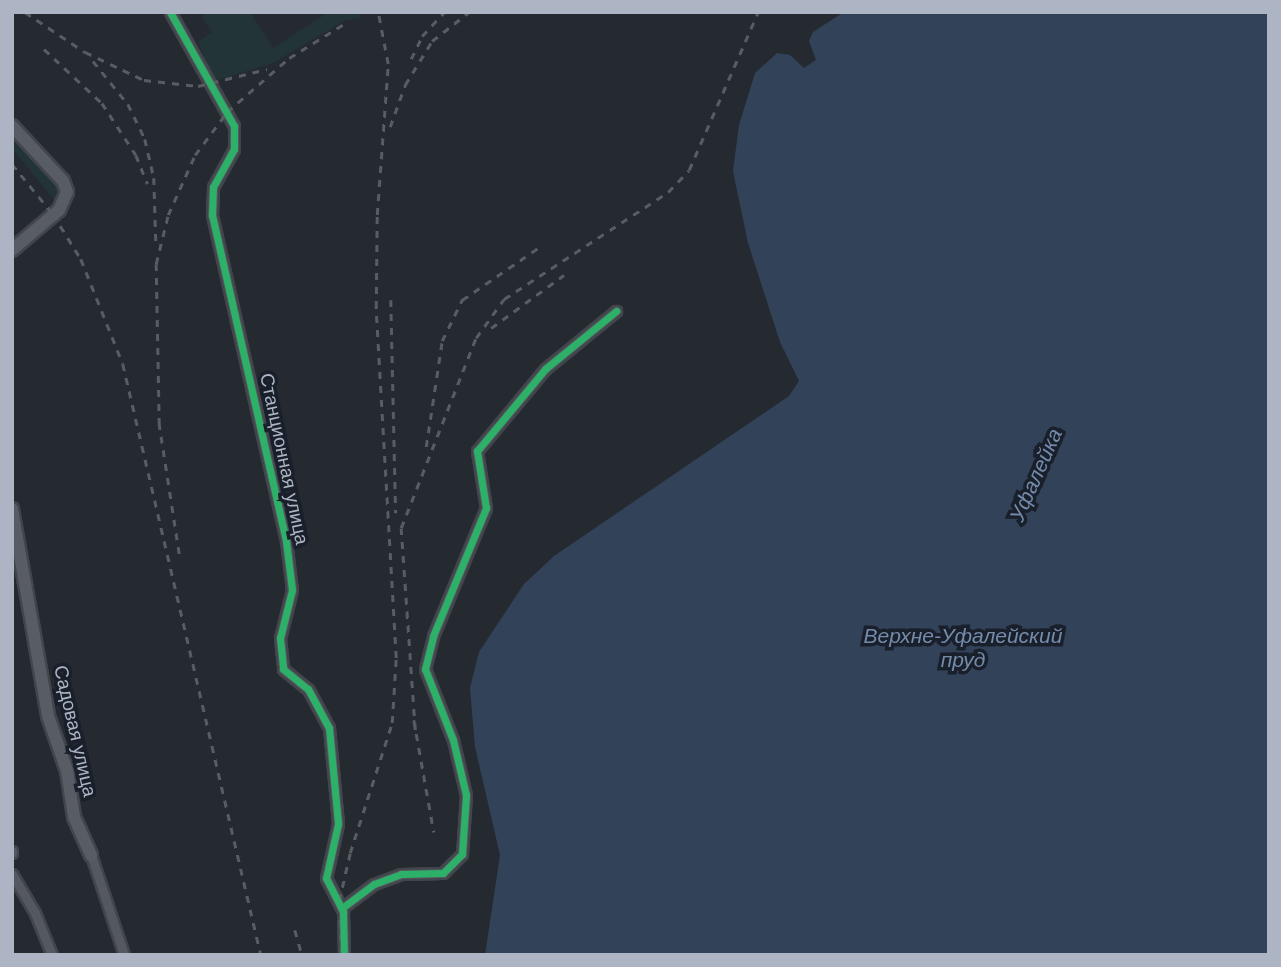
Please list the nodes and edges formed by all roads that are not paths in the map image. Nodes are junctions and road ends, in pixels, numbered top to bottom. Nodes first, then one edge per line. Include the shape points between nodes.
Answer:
1 (170, 12) edge
2 (12, 126) edge
3 (12, 250) edge
4 (616, 311) dead end
5 (12, 509) edge
6 (14, 524) edge
7 (90, 855) joint
8 (12, 874) edge
9 (342, 908) junction
10 (52, 955) edge
11 (123, 955) edge
12 (344, 955) edge

1 - 9 street, Станционная улица via 236,136 213,187 212,215 286,541 292,590 280,638 281,660 293,680 308,689 329,728 338,824 326,877
2 - 3 street via 63,181 67,192 59,210
4 - 9 street via 545,369 477,451 486,508 433,636 425,669 453,740 466,795 462,854 443,873 401,874 374,884
5 - 6 street, Садовая улица
6 - 7 street, Садовая улица via 48,716 67,771 74,817
7 - 11 street, Садовая улица
8 - 10 street
9 - 12 street, Станционная улица

